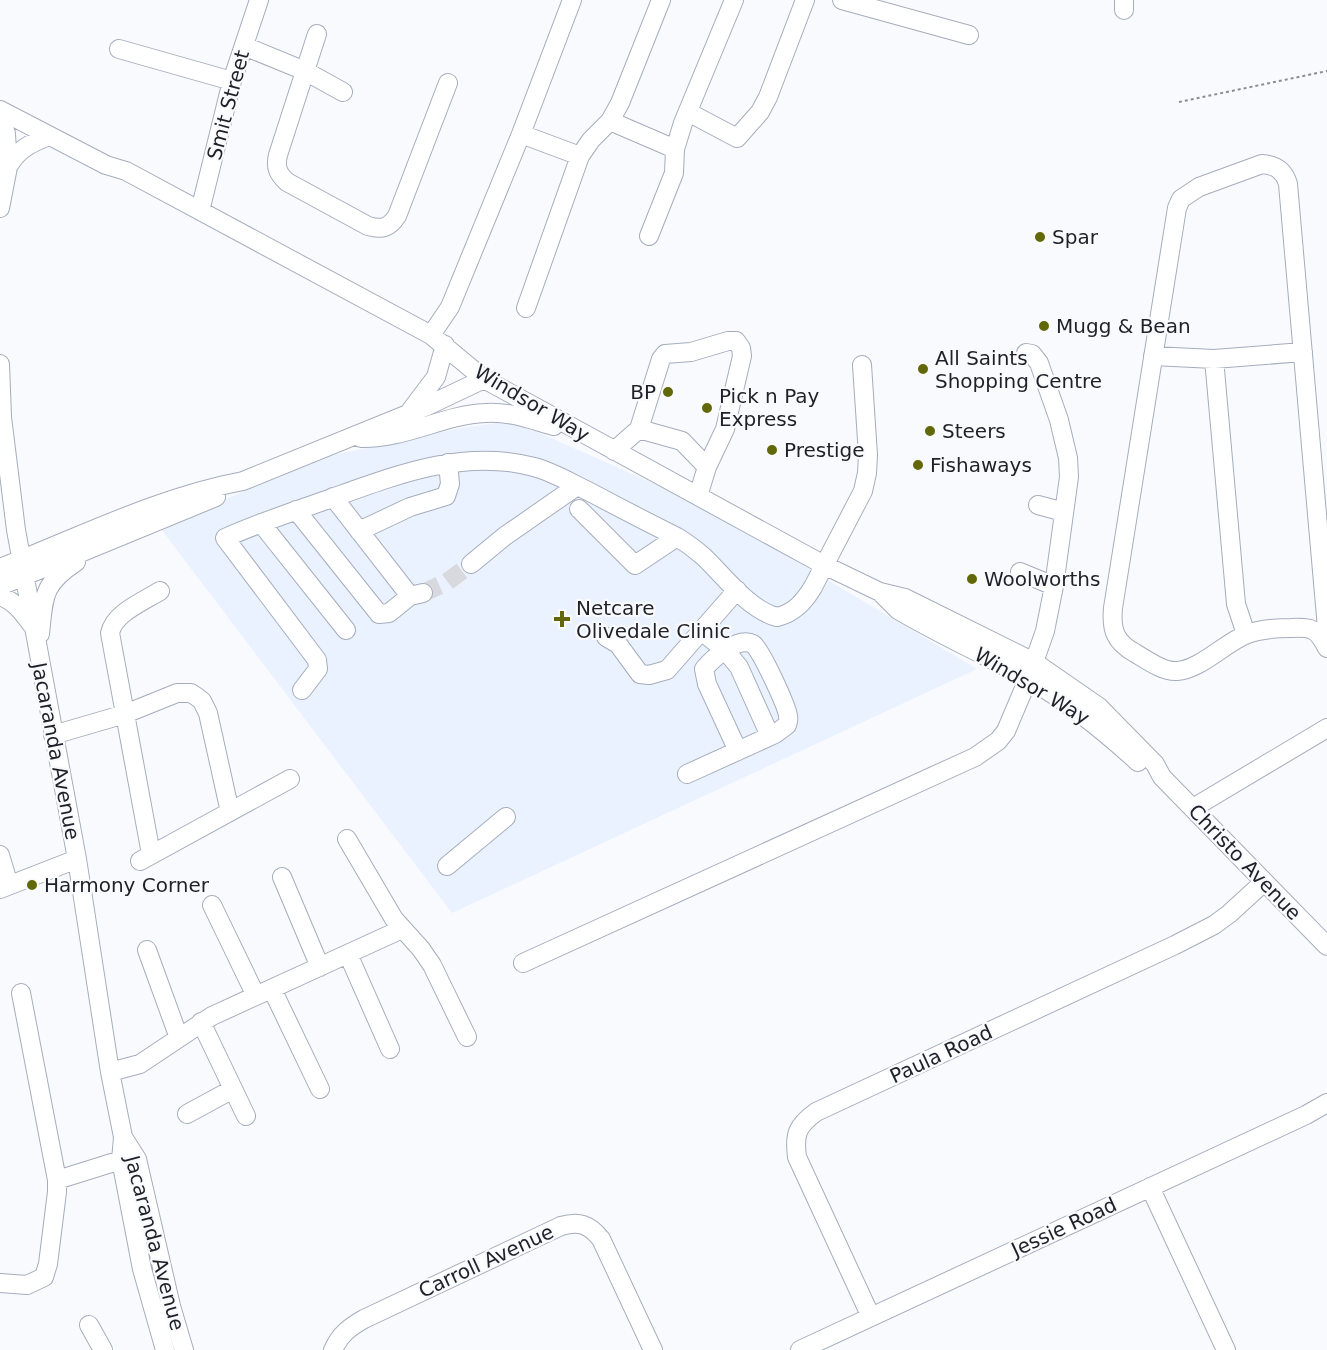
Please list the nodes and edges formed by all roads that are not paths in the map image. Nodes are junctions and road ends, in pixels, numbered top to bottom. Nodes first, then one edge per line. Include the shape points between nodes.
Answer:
1 (259, 0) edge
2 (572, 0) edge
3 (661, 0) edge
4 (734, 0) edge
5 (805, 0) edge
6 (842, 0) edge
7 (317, 34) dead end
8 (969, 35) dead end
9 (244, 46) junction
10 (118, 49) dead end
11 (305, 71) junction
12 (232, 81) junction
13 (448, 83) dead end
14 (343, 92) dead end
15 (0, 99) edge
16 (0, 110) edge
17 (688, 112) junction
18 (0, 115) edge
19 (610, 122) junction
20 (521, 134) junction
21 (49, 136) junction
22 (675, 149) junction
23 (580, 156) junction
24 (8, 166) junction
25 (126, 171) junction
26 (0, 200) edge
27 (0, 208) edge
28 (200, 211) junction
29 (649, 236) dead end
30 (526, 308) dead end
31 (438, 340) junction
32 (1303, 352) junction
33 (1026, 353) dead end
34 (1153, 356) junction
35 (1214, 359) junction
36 (0, 364) edge
37 (862, 365) dead end
38 (484, 379) junction
39 (408, 414) junction
40 (1, 417) edge
41 (639, 429) junction
42 (585, 435) junction
43 (351, 438) junction
44 (614, 451) junction
45 (448, 463) junction
46 (707, 467) junction
47 (243, 481) junction
48 (577, 486) junction
49 (698, 496) junction
50 (333, 497) junction
51 (1038, 505) dead end
52 (579, 509) dead end
53 (296, 510) junction
54 (1064, 513) junction
55 (261, 523) junction
56 (359, 531) junction
57 (677, 537) junction
58 (111, 541) junction
59 (471, 564) tunnel mouth
60 (824, 565) junction
61 (0, 568) edge
62 (22, 568) junction
63 (1020, 572) dead end
64 (0, 586) edge
65 (1054, 586) junction
66 (737, 590) junction
67 (160, 591) dead end
68 (0, 596) edge
69 (1324, 605) junction
70 (33, 627) junction
71 (1309, 627) junction
72 (346, 630) dead end
73 (701, 631) junction
74 (1246, 634) junction
75 (606, 637) dead end
76 (1326, 639) edge
77 (725, 650) junction
78 (38, 656) junction
79 (1031, 670) junction
80 (302, 690) dead end
81 (125, 714) junction
82 (1327, 728) edge
83 (53, 735) junction
84 (770, 736) junction
85 (738, 751) junction
86 (687, 774) dead end
87 (1162, 777) joint
88 (290, 779) dead end
89 (1193, 808) junction
90 (230, 812) junction
91 (506, 817) dead end
92 (347, 839) dead end
93 (0, 855) edge
94 (77, 859) junction
95 (447, 866) dead end
96 (282, 877) dead end
97 (1264, 882) junction
98 (4, 887) edge
99 (212, 905) dead end
100 (402, 929) junction
101 (1327, 946) edge
102 (147, 950) dead end
103 (348, 954) junction
104 (524, 963) dead end
105 (320, 967) junction
106 (264, 992) junction
107 (21, 993) dead end
108 (201, 1022) junction
109 (467, 1037) dead end
110 (178, 1038) junction
111 (390, 1049) dead end
112 (110, 1072) junction
113 (233, 1089) junction
114 (320, 1089) dead end
115 (1327, 1103) edge
116 (188, 1114) dead end
117 (246, 1116) dead end
118 (123, 1137) junction
119 (121, 1160) junction
120 (57, 1180) junction
121 (1150, 1186) junction
122 (0, 1283) edge
123 (871, 1317) junction
124 (90, 1325) dead end
125 (101, 1350) edge
126 (165, 1350) edge
127 (184, 1350) edge
128 (333, 1350) edge
129 (653, 1350) edge
130 (800, 1350) edge
131 (1226, 1350) edge

1 - 9 street, Smit Street
2 - 20 street
3 - 19 street
4 - 17 street
5 - 17 street via 768,97 737,138
6 - 8 street
7 - 11 street
9 - 11 street
9 - 12 street, Smit Street
10 - 12 street
11 - 13 street via 278,155 278,172 319,201 382,229 397,216
11 - 14 street
12 - 28 street, Smit Street
15 - 25 street, Windsor Way via 109,157
16 - 21 street, Windsor Way
17 - 22 street
18 - 24 street
19 - 22 street
19 - 23 street
20 - 23 street
20 - 31 street
21 - 24 street via 18,151
21 - 25 street, Windsor Way
22 - 29 street via 674,173
23 - 30 street
24 - 26 street
25 - 28 street, Windsor Way
26 - 27 street
28 - 31 street, Windsor Way
31 - 38 street, Windsor Way
31 - 39 street via 436,377
32 - 34 street via 1287,178 1271,164 1262,164 1199,187 1181,199
32 - 35 street
32 - 69 street
33 - 54 street via 1035,358 1042,371 1064,438 1069,477
34 - 35 street
34 - 74 street via 1112,629 1132,652 1174,671 1192,666
35 - 74 street via 1236,604
36 - 40 street, Jacaranda Avenue
37 - 60 street via 867,473 863,491
38 - 39 street
38 - 42 street, Windsor Way
39 - 43 street
40 - 62 street, Jacaranda Avenue
41 - 44 street
41 - 46 street via 682,441
41 - 46 street via 664,354 736,341 742,351 738,374 725,429
42 - 43 street via 505,414 485,413 386,437
42 - 44 street, Windsor Way
43 - 47 street
44 - 49 street, Windsor Way
45 - 48 street via 510,462 536,467
45 - 50 street via 407,471
45 - 56 street via 450,484 446,496
46 - 49 street
47 - 58 street via 225,494
47 - 62 street via 130,513
48 - 57 street
48 - 59 street
49 - 60 street, Windsor Way
50 - 53 street
50 - 56 street
51 - 54 street
52 - 57 street via 634,565
53 - 55 street
53 - 56 street via 379,614 393,611 416,595
54 - 65 street
55 - 72 street
55 - 80 street via 225,538 317,660 318,669
57 - 66 street
58 - 62 street
58 - 78 street via 66,569 48,587
60 - 66 street via 807,596 786,615 770,615
60 - 79 street, Windsor Way via 880,592 915,620
61 - 62 street
62 - 64 street
62 - 70 street, Jacaranda Avenue
63 - 65 street
65 - 79 street via 1045,631
66 - 73 street
67 - 81 street via 121,615 111,626
68 - 70 street via 16,605
69 - 71 street
69 - 76 street
70 - 78 street, Jacaranda Avenue
71 - 74 street
71 - 76 street
73 - 75 street via 667,670 649,675 640,674 618,644
73 - 77 street
77 - 84 street via 739,667
77 - 84 street via 748,643 759,650 788,715 783,730
77 - 85 street via 704,669 704,676
78 - 83 street, Jacaranda Avenue
79 - 87 street, Windsor Way via 1150,773
79 - 104 street via 1006,731 987,751
81 - 83 street
81 - 90 street via 177,693 191,693 202,701
81 - 90 street via 146,857
82 - 89 street
83 - 94 street, Jacaranda Avenue
84 - 85 street
85 - 86 street
87 - 89 street, Christo Avenue
88 - 90 street
89 - 97 street, Christo Avenue
91 - 95 street
92 - 100 street
93 - 98 street
94 - 98 street
94 - 112 street, Jacaranda Avenue
96 - 105 street
97 - 101 street, Christo Avenue
97 - 123 street, Paula Road via 1229,914 1192,937 816,1112 805,1121 797,1132 797,1157
99 - 106 street
100 - 103 street
100 - 109 street via 432,965
102 - 110 street
103 - 105 street
103 - 111 street
105 - 106 street
106 - 108 street
106 - 114 street
107 - 120 street
108 - 110 street
108 - 113 street
110 - 112 street via 140,1064
112 - 118 street, Jacaranda Avenue
113 - 116 street
113 - 117 street
115 - 121 street, Jessie Road
118 - 119 street, Jacaranda Avenue
118 - 127 street, Jacaranda Avenue via 137,1159
119 - 120 street
119 - 126 street, Jacaranda Avenue via 142,1269
120 - 122 street via 44,1277 27,1285
121 - 123 street, Jessie Road
121 - 131 street
123 - 130 street, Jessie Road
124 - 125 street
128 - 129 street, Carroll Avenue via 338,1338 364,1319 571,1223 584,1224 601,1239

